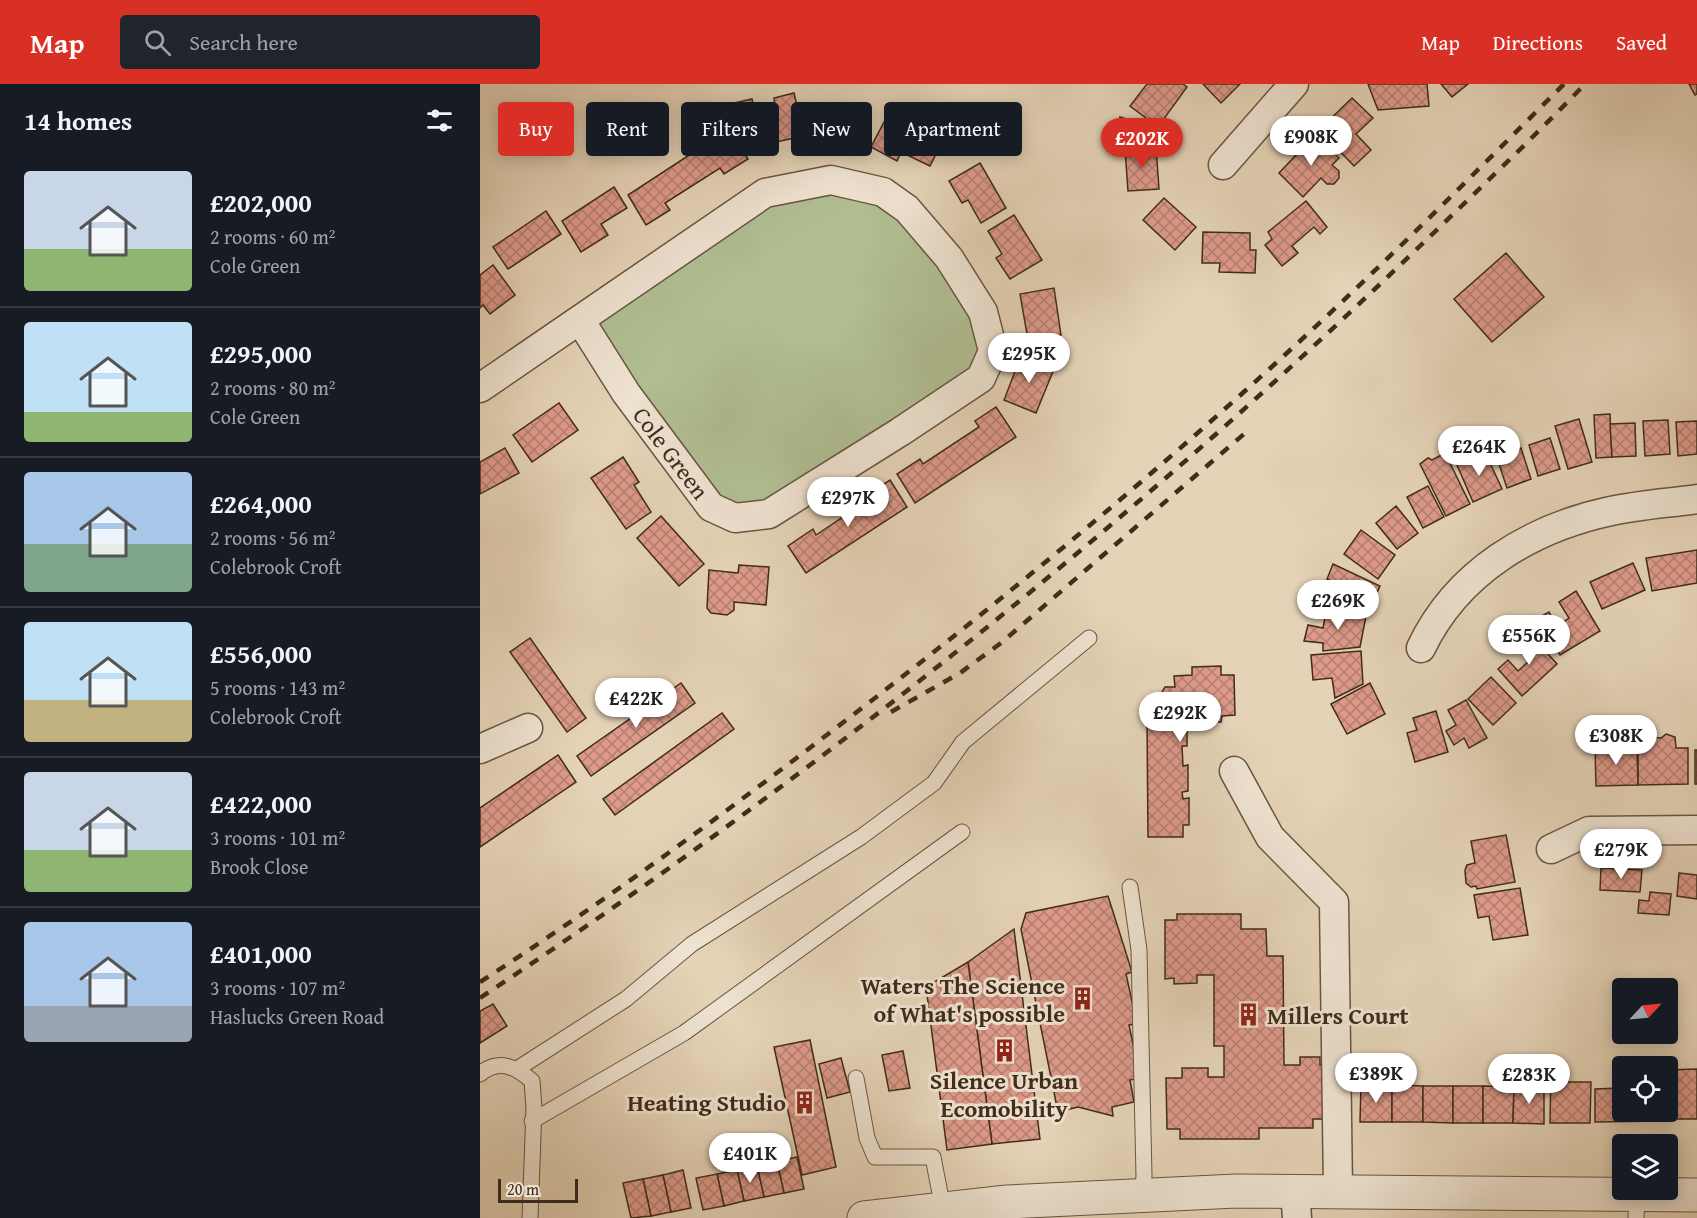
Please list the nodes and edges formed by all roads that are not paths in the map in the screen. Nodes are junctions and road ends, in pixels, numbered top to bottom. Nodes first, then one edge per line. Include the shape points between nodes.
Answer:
1 (1294, 84) edge
2 (1223, 165) dead end
3 (580, 320) junction
4 (480, 388) edge
5 (1697, 499) edge
6 (1089, 638) dead end
7 (1421, 648) dead end
8 (528, 728) dead end
9 (480, 749) edge
10 (1234, 771) dead end
11 (1697, 830) edge
12 (963, 832) dead end
13 (1551, 849) dead end
14 (1130, 887) dead end
15 (517, 1069) junction
16 (480, 1074) edge
17 (856, 1078) dead end
18 (532, 1121) junction
19 (1338, 1191) junction
20 (1142, 1195) junction
21 (1697, 1195) edge
22 (1296, 1204) edge
23 (1636, 1206) edge
24 (943, 1209) junction
25 (530, 1218) edge
26 (864, 1218) edge

1 - 2 street
3 - 3 street, Cole Green via 765,193 831,180 883,192 907,209 949,258 983,312 993,351 981,378 900,432 769,514 735,518 711,507 626,393
3 - 4 street, Cole Green
5 - 7 street via 1612,510 1568,522 1501,554 1476,574 1428,632
6 - 15 lane via 963,742 934,783 861,837 692,944 626,999
8 - 9 street
10 - 19 street via 1270,837 1334,902
11 - 13 street via 1589,831
12 - 18 lane via 684,1033
14 - 20 lane via 1139,950
15 - 16 lane via 505,1064 488,1067
15 - 18 lane via 532,1081
17 - 24 lane via 867,1137 875,1157 933,1157
18 - 25 lane
19 - 22 street
19 - 23 street
20 - 22 street
20 - 24 street
21 - 23 street
24 - 26 street

